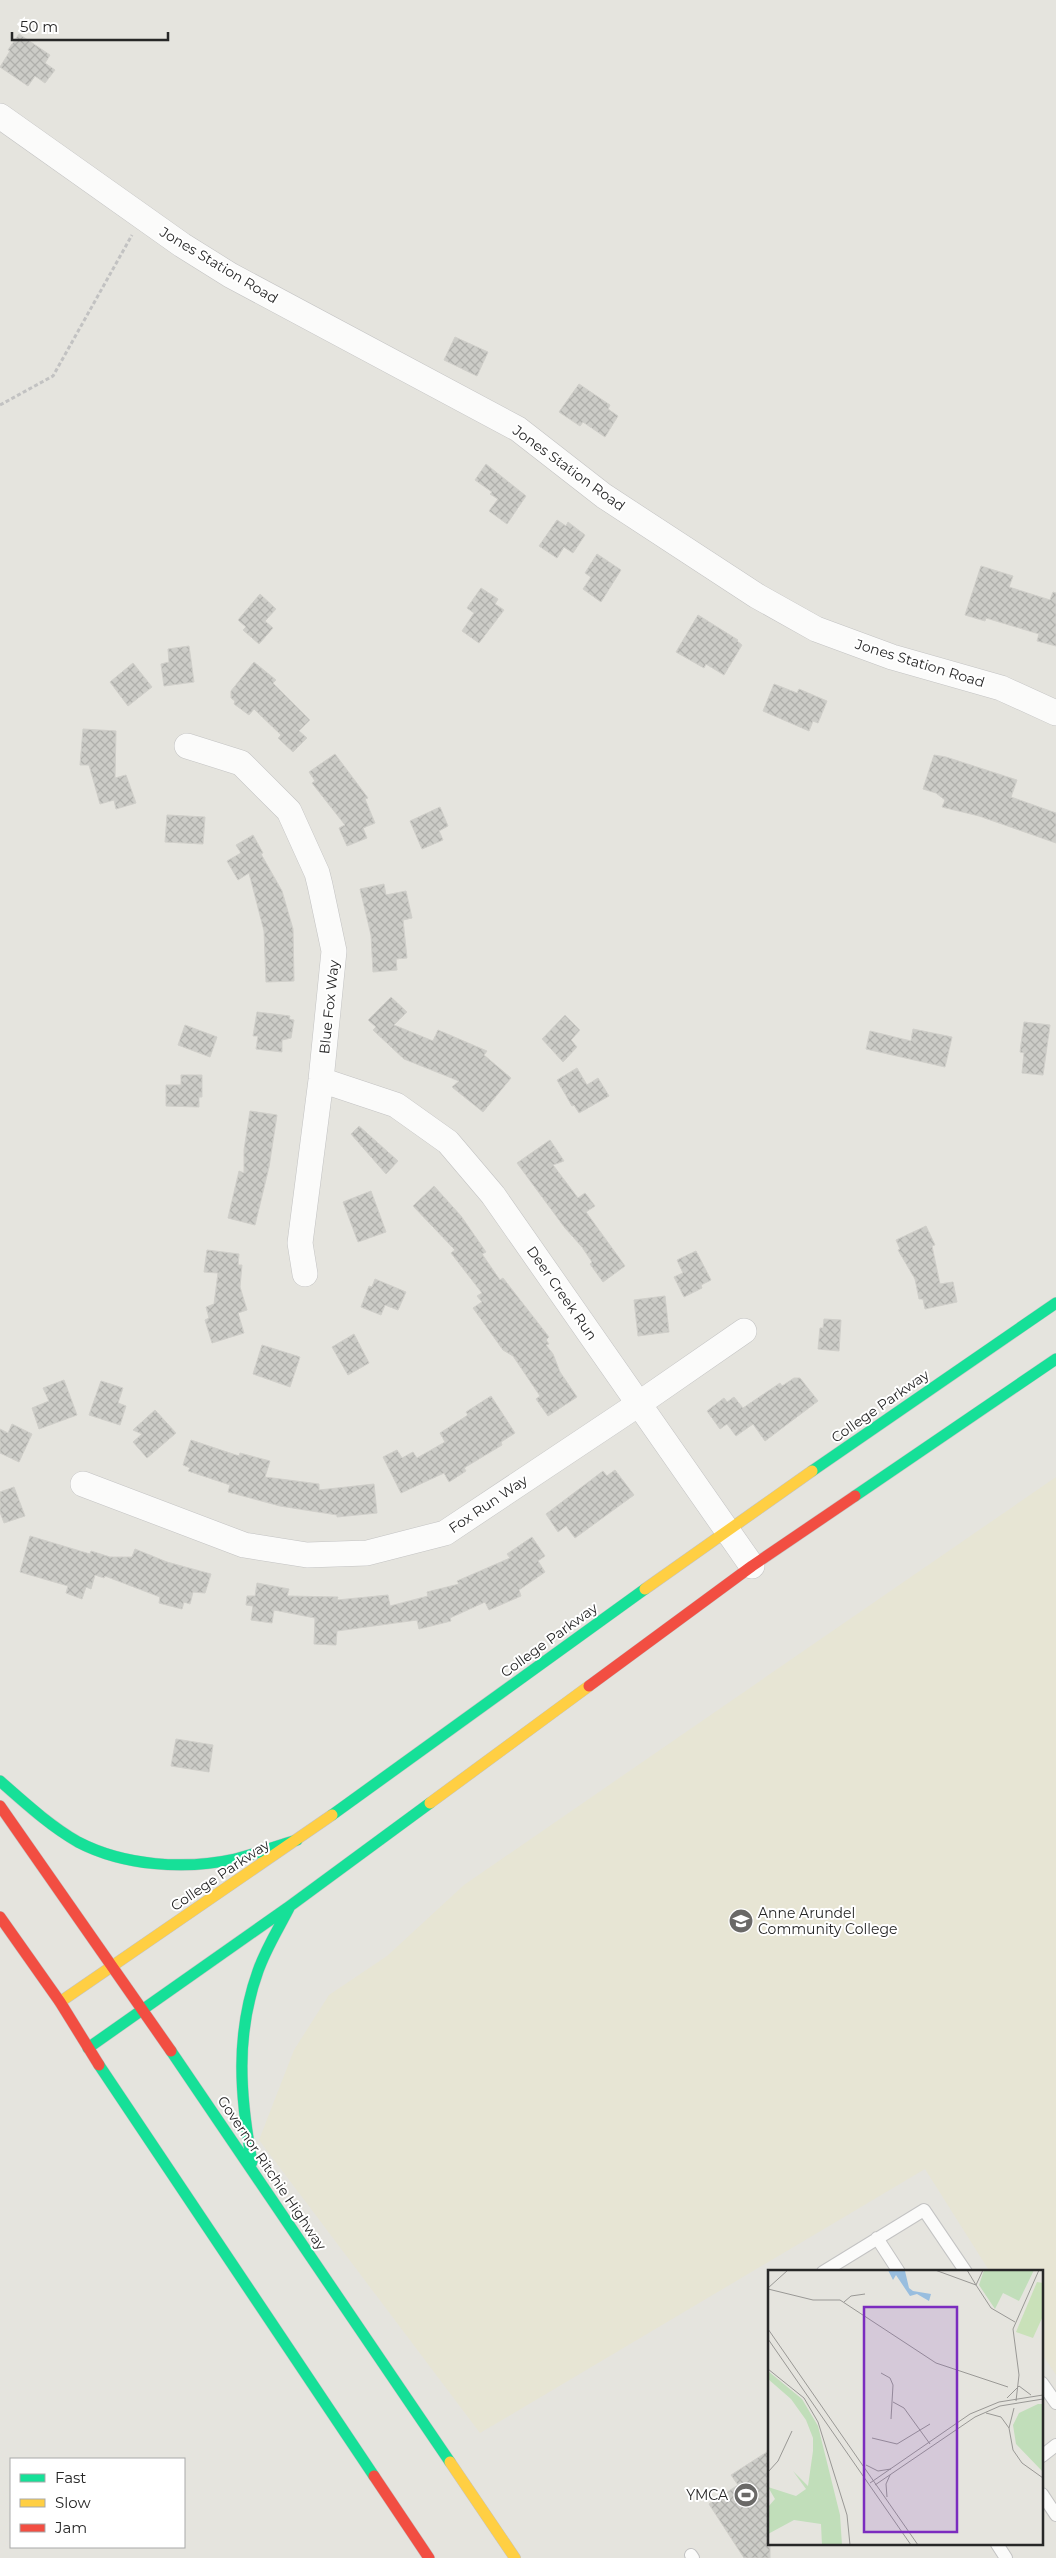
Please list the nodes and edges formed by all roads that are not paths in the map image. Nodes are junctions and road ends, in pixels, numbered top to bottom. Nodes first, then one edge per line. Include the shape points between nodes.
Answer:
1 (0, 116) edge
2 (1056, 713) edge
3 (187, 746) dead end
4 (321, 1080) junction
5 (304, 1274) dead end
6 (1056, 1303) edge
7 (744, 1331) dead end
8 (1056, 1359) edge
9 (640, 1403) junction
10 (83, 1484) dead end
11 (727, 1530) junction
12 (752, 1566) junction
13 (0, 1781) edge
14 (0, 1806) edge
15 (298, 1840) junction
16 (290, 1906) junction
17 (0, 1918) edge
18 (113, 1965) junction
19 (60, 2002) junction
20 (143, 2008) junction
21 (88, 2048) junction
22 (254, 2174) junction
23 (877, 2238) junction
24 (826, 2270) edge
25 (898, 2270) edge
26 (965, 2270) edge
27 (1044, 2386) edge
28 (1056, 2403) edge
29 (1056, 2445) edge
30 (1044, 2454) edge
31 (1044, 2497) edge
32 (1056, 2515) edge
33 (998, 2546) edge
34 (429, 2558) edge
35 (515, 2558) edge
36 (1006, 2558) edge

1 - 2 street, Jones Station Road via 230,275 518,429 604,496 757,596 816,630 892,657 1001,688
3 - 4 street, Blue Fox Way via 241,763 289,811 317,873 334,951
4 - 5 street, Blue Fox Way via 300,1243
4 - 9 street, Deer Creek Run via 396,1105 448,1142 493,1195
6 - 11 main road, College Parkway
7 - 9 street, Fox Run Way
8 - 12 main road
9 - 10 street, Fox Run Way via 445,1533 367,1553 307,1554 244,1545
9 - 11 street, Deer Creek Run
11 - 12 street, Deer Creek Run
11 - 15 main road, College Parkway
12 - 16 main road
13 - 15 main road via 41,1817 80,1842 134,1859 186,1866 225,1861
14 - 18 main road, Governor Ritchie Highway
15 - 18 main road, College Parkway
16 - 20 main road
16 - 22 main road via 258,1969 244,2016 238,2064 241,2107
17 - 19 main road
18 - 19 main road, College Parkway
18 - 20 main road, Governor Ritchie Highway
19 - 21 main road
20 - 21 main road
20 - 22 main road, Governor Ritchie Highway
21 - 34 main road
22 - 35 main road, Governor Ritchie Highway
23 - 24 lane
23 - 25 lane
23 - 26 lane via 924,2210
27 - 28 lane
29 - 30 lane
31 - 32 lane
33 - 36 lane

